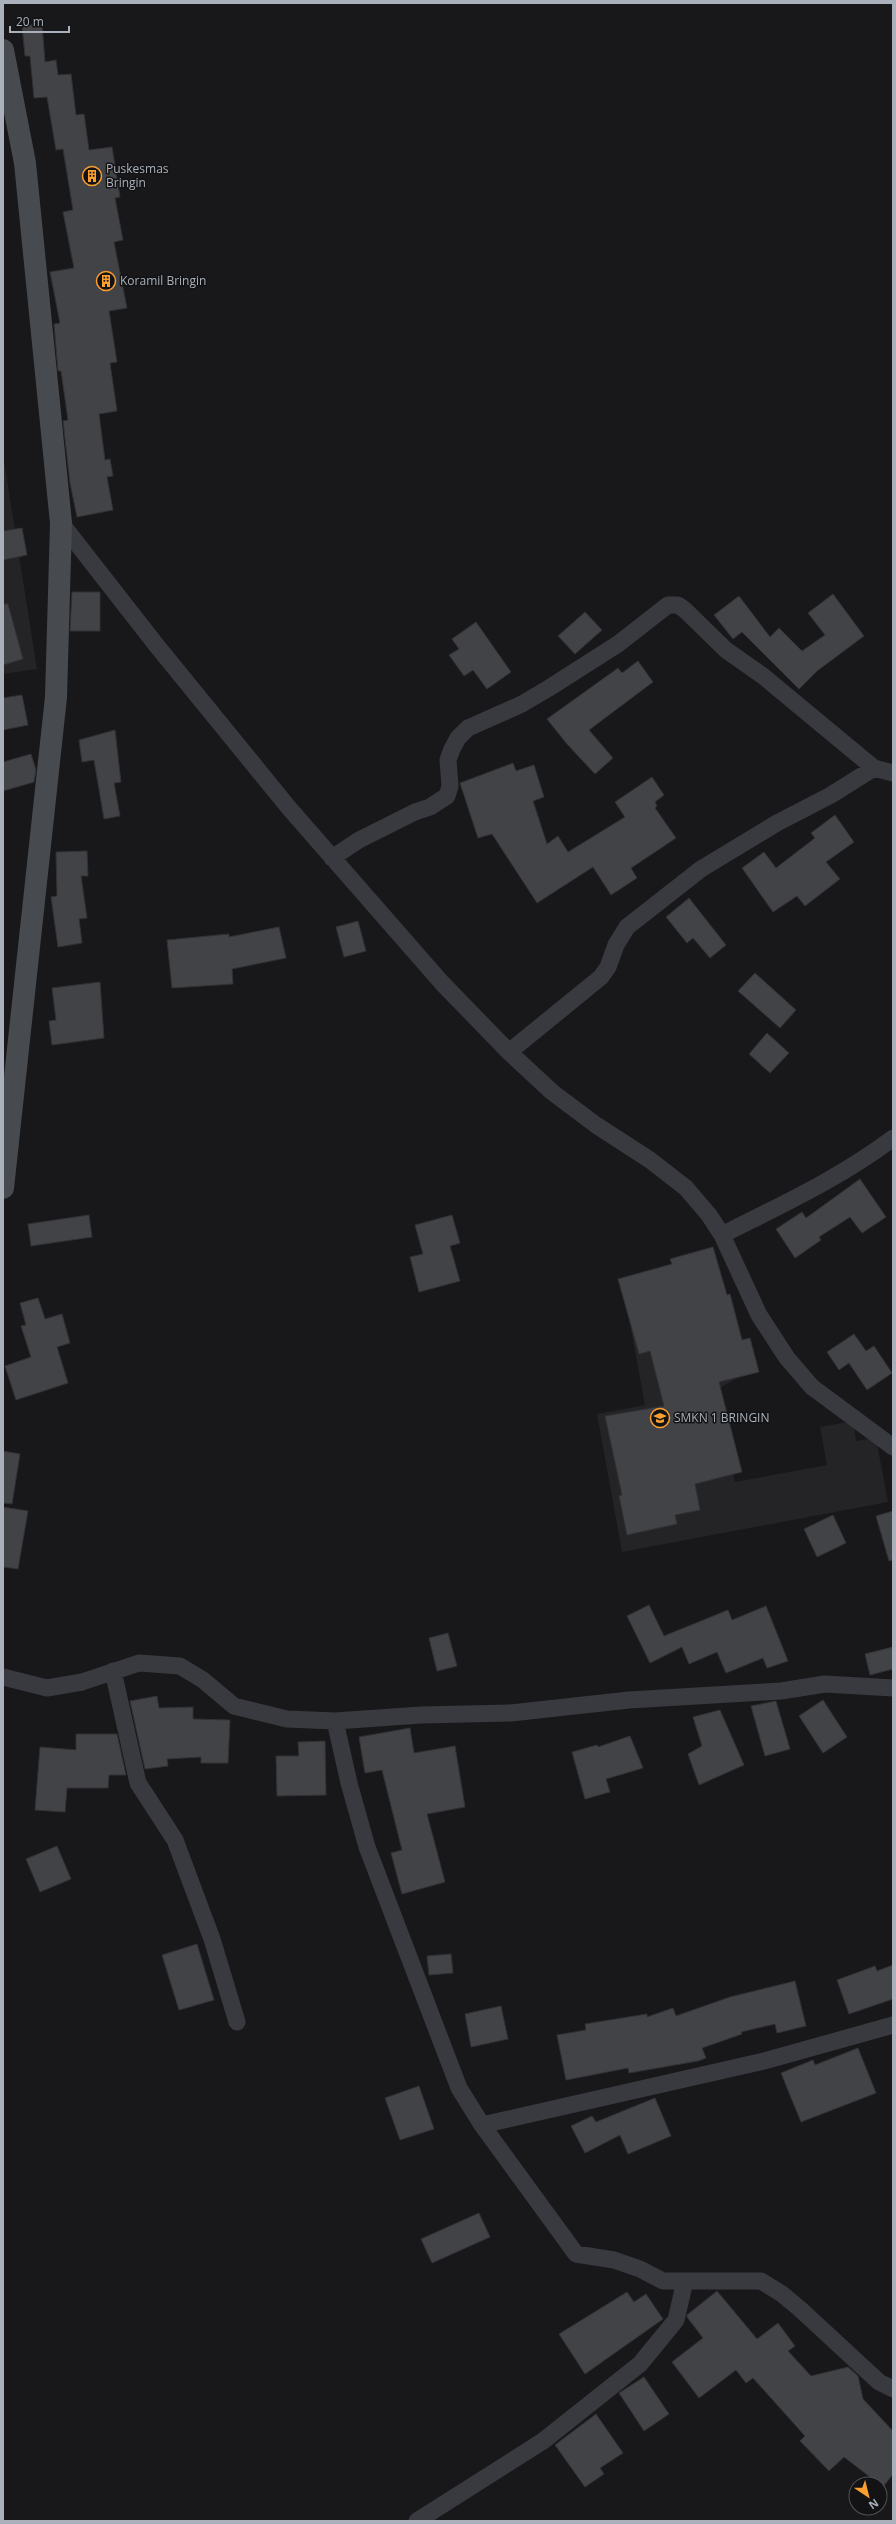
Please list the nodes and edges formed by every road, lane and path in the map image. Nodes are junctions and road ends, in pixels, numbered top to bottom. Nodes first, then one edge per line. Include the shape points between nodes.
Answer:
1 (3, 50) edge
2 (61, 523) junction
3 (874, 768) junction
4 (893, 773) edge
5 (332, 858) junction
6 (509, 1052) junction
7 (893, 1138) edge
8 (3, 1188) edge
9 (722, 1235) junction
10 (893, 1447) edge
11 (113, 1671) junction
12 (3, 1677) edge
13 (893, 1688) edge
14 (335, 1721) junction
15 (237, 2022) dead end
16 (893, 2025) edge
17 (482, 2125) junction
18 (685, 2281) junction
19 (888, 2383) edge
20 (417, 2521) edge

1 - 2 street via 25,162
2 - 5 street via 157,646
2 - 8 street via 56,697
3 - 4 street
3 - 5 street via 763,676 726,650 685,610 678,605 668,606 618,644 550,688 522,704 468,728 458,738 448,760 450,786 447,796 430,808 415,812 359,840
3 - 6 street via 701,869 638,917 622,935 601,977
5 - 6 street via 442,983
6 - 9 street via 552,1092 686,1188 709,1214
7 - 9 street via 805,1195
9 - 10 street via 759,1315 787,1358 812,1387
11 - 12 street via 82,1682 46,1688
11 - 14 street via 139,1663 180,1666 203,1680 234,1706 287,1719
11 - 15 street via 138,1783 175,1840 212,1939
13 - 14 street via 825,1684 781,1692 629,1700 511,1713 421,1715
14 - 17 street via 349,1784 370,1855 459,2088
16 - 17 street via 764,2061
17 - 18 street via 576,2254 614,2260 663,2281
18 - 19 street via 761,2281 782,2294
18 - 20 street via 676,2320 640,2364 543,2441

